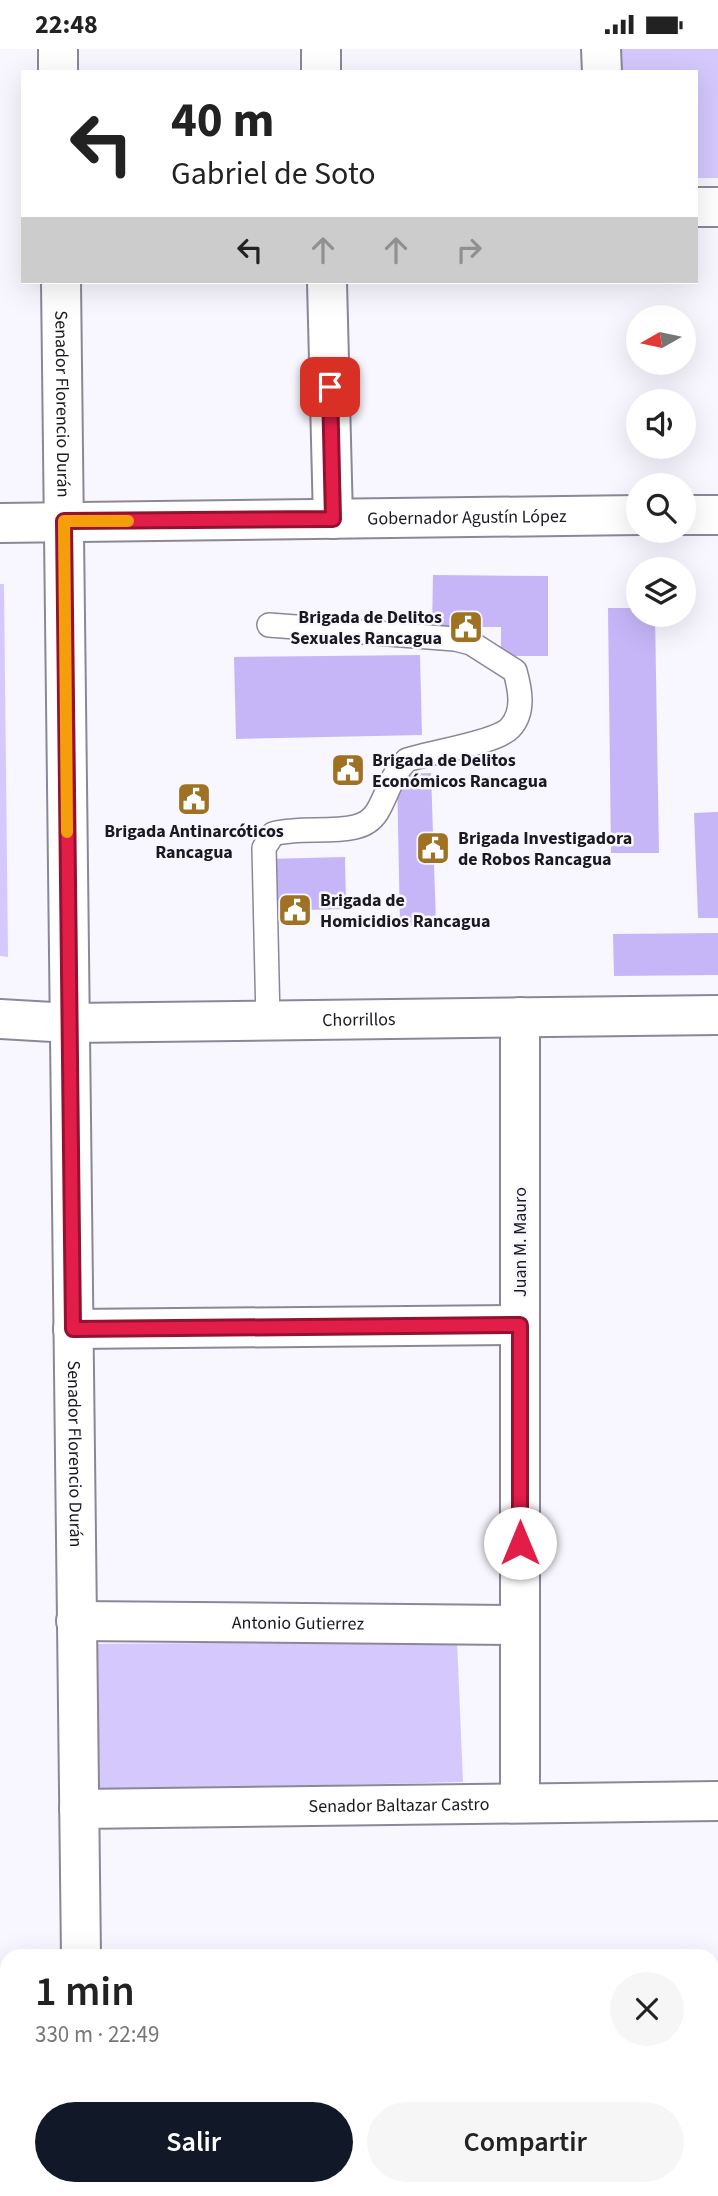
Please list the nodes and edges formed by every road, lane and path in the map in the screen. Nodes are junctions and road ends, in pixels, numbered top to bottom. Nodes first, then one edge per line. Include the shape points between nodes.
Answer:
1 (58, 49) edge
2 (321, 49) edge
3 (601, 49) edge
4 (58, 70) edge
5 (321, 70) edge
6 (602, 70) edge
7 (698, 207) edge
8 (718, 207) edge
9 (61, 284) edge
10 (327, 284) edge
11 (626, 515) edge
12 (696, 515) edge
13 (718, 515) edge
14 (333, 519) junction
15 (64, 521) junction
16 (0, 523) edge
17 (269, 625) dead end
18 (718, 1015) edge
19 (520, 1017) junction
20 (0, 1019) edge
21 (268, 1020) junction
22 (70, 1023) junction
23 (520, 1325) junction
24 (73, 1329) junction
25 (76, 1621) junction
26 (520, 1625) junction
27 (718, 1801) edge
28 (520, 1803) junction
29 (79, 1809) junction
30 (81, 1949) edge

1 - 4 street
2 - 5 street
3 - 6 street
7 - 8 street
9 - 15 street, Senador Florencio Durán
10 - 14 street
11 - 14 street, Gobernador Agustín López
12 - 13 street
14 - 15 street, Gobernador Agustín López
15 - 16 street, Gobernador Agustín López
15 - 22 street, Senador Florencio Durán
17 - 21 lane via 471,643 515,671 520,692 518,713 510,729 493,738 407,760 397,769 369,821 356,827 290,829 273,834 264,848
18 - 19 street, Chorrillos
19 - 21 street, Chorrillos
19 - 23 street, Juan M. Mauro
20 - 22 street, Chorrillos
21 - 22 street, Chorrillos
22 - 24 street, Senador Florencio Durán
23 - 24 street
23 - 26 street, Juan M. Mauro
24 - 25 street, Senador Florencio Durán
25 - 26 street, Antonio Gutierrez
25 - 29 street, Senador Florencio Durán
26 - 28 street, Juan M. Mauro
27 - 28 street, Senador Baltazar Castro
28 - 29 street, Senador Baltazar Castro
29 - 30 street, Senador Florencio Durán

